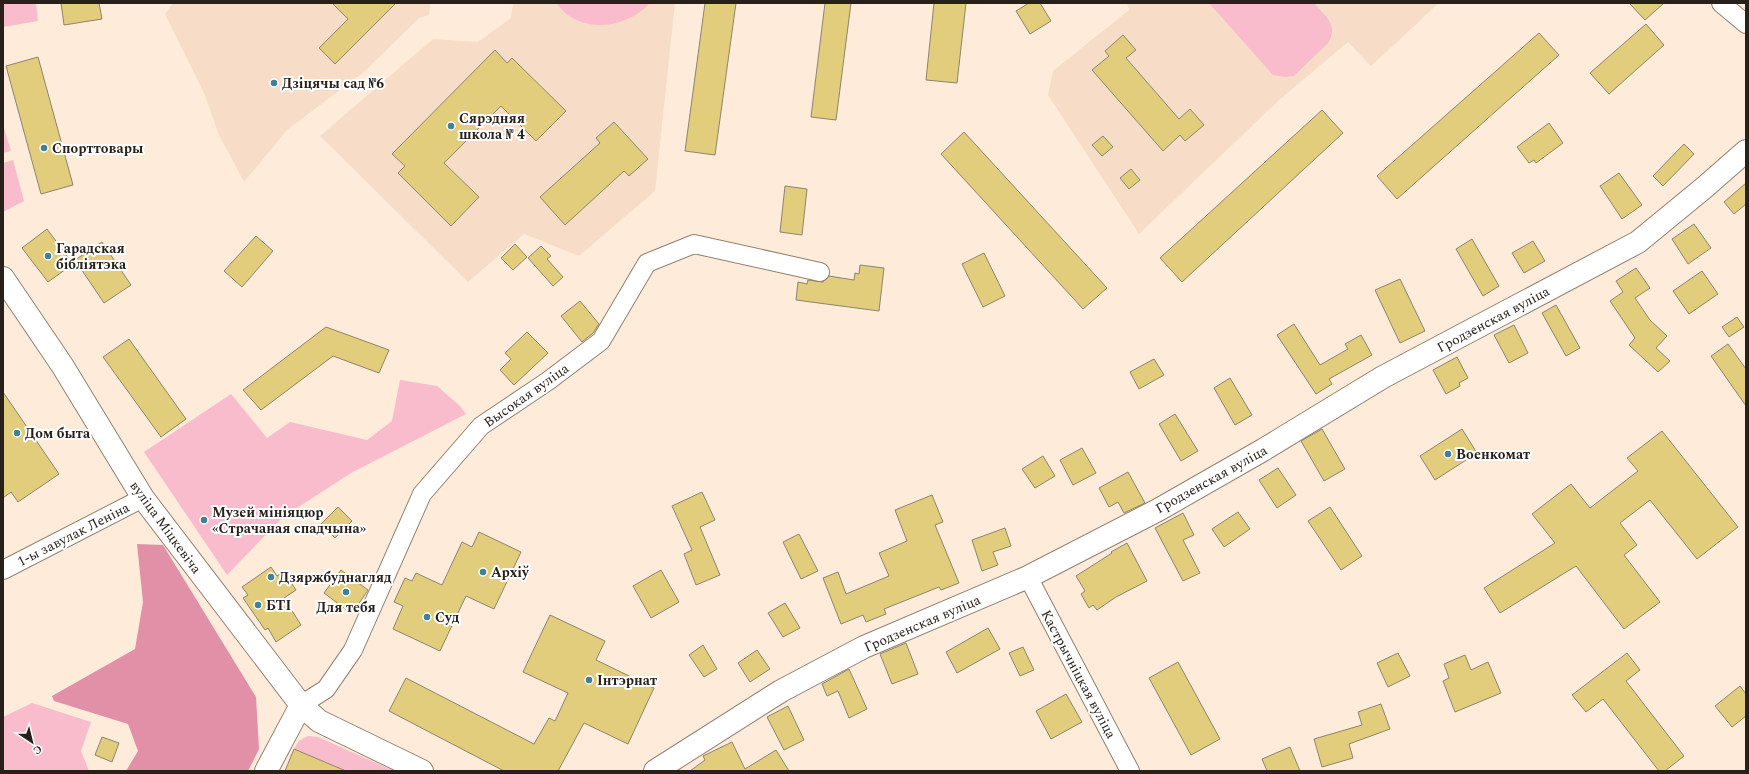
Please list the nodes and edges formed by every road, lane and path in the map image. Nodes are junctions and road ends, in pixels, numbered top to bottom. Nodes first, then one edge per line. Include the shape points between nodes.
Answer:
1 (1721, 3) edge
2 (1746, 24) edge
3 (1746, 150) edge
4 (820, 272) dead end
5 (3, 278) edge
6 (143, 498) junction
7 (3, 570) edge
8 (1028, 577) junction
9 (300, 705) junction
10 (658, 770) edge
11 (266, 771) edge
12 (422, 771) edge
13 (1130, 771) edge

1 - 2 street
3 - 8 street, Гродзенская вуліца via 1638,242 1383,377 1158,510
4 - 9 street, Высокая вуліца via 694,244 647,263 601,341 548,381 481,426 422,494 353,650 326,689
5 - 6 street, вуліца Міцкевіча via 62,364
6 - 7 street, 1-ы завулак Леніна
6 - 9 street, вуліца Міцкевіча
8 - 10 street, Гродзенская вуліца via 864,648 781,691
8 - 13 street, Кастрычніцкая вуліца
9 - 11 street
9 - 12 street via 319,721

